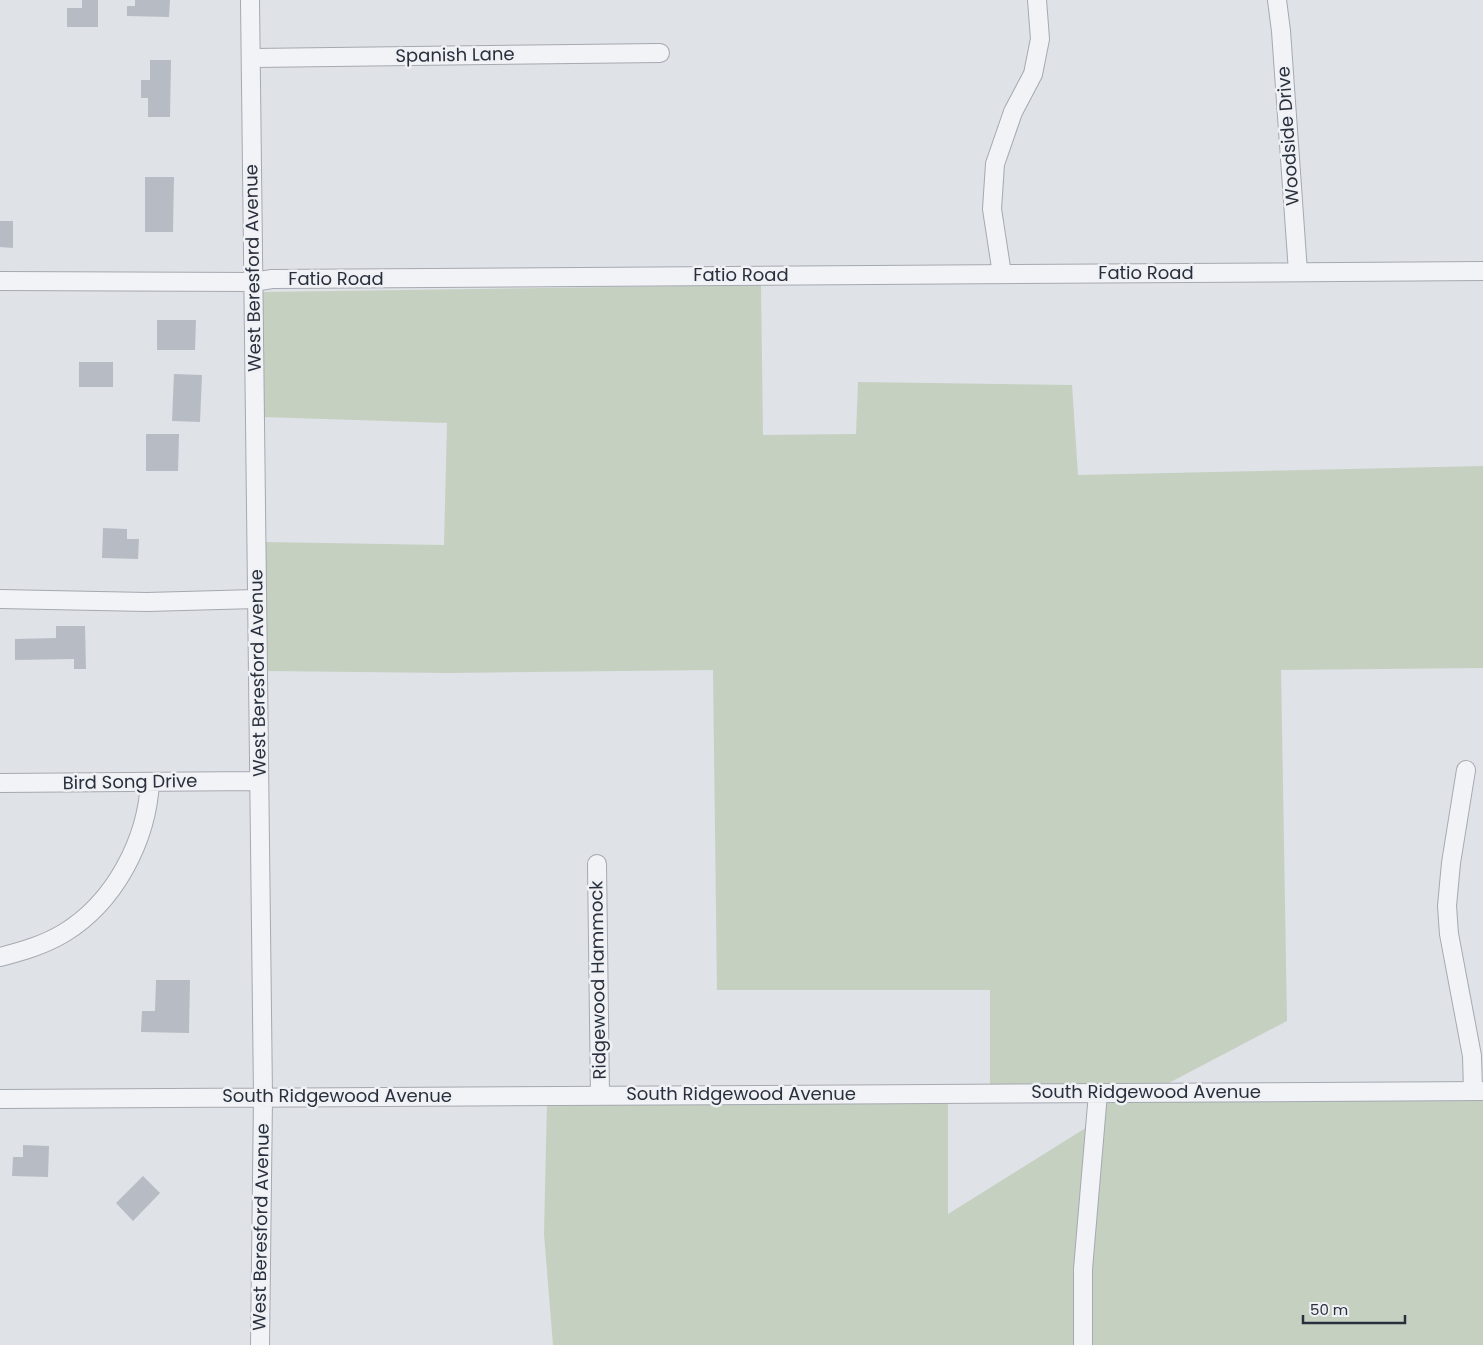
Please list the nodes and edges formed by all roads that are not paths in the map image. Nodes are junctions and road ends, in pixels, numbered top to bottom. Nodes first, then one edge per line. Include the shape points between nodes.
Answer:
1 (250, 0) edge
2 (1037, 0) edge
3 (1277, 0) edge
4 (660, 53) dead end
5 (251, 58) junction
6 (1483, 271) edge
7 (1298, 272) junction
8 (1002, 274) junction
9 (0, 281) edge
10 (253, 282) junction
11 (0, 599) edge
12 (257, 599) junction
13 (1466, 770) dead end
14 (259, 780) junction
15 (150, 782) junction
16 (0, 783) edge
17 (597, 864) dead end
18 (0, 957) edge
19 (1478, 1091) edge
20 (1098, 1093) junction
21 (600, 1095) junction
22 (263, 1097) junction
23 (0, 1099) edge
24 (260, 1345) edge
25 (1083, 1345) edge

1 - 5 street, West Beresford Avenue
2 - 8 street via 1040,39 1033,74 1013,112 995,164 992,209
3 - 7 street, Woodside Drive
4 - 5 street, Spanish Lane
5 - 10 street, West Beresford Avenue
6 - 7 street, Fatio Road
7 - 8 street, Fatio Road
8 - 10 street, Fatio Road via 272,279
9 - 10 street, Fatio Road
10 - 12 street, West Beresford Avenue
11 - 12 street via 147,602
12 - 14 street, West Beresford Avenue
13 - 19 street via 1447,906 1449,934
14 - 15 street, Bird Song Drive
14 - 22 street, West Beresford Avenue
15 - 16 street, Bird Song Drive
15 - 18 street via 149,800 136,848 98,904 65,932 32,949
17 - 21 street, Ridgewood Hammock
19 - 20 street, South Ridgewood Avenue
20 - 21 street, South Ridgewood Avenue
20 - 25 street via 1083,1269
21 - 22 street, South Ridgewood Avenue
22 - 23 street, South Ridgewood Avenue
22 - 24 street, West Beresford Avenue

